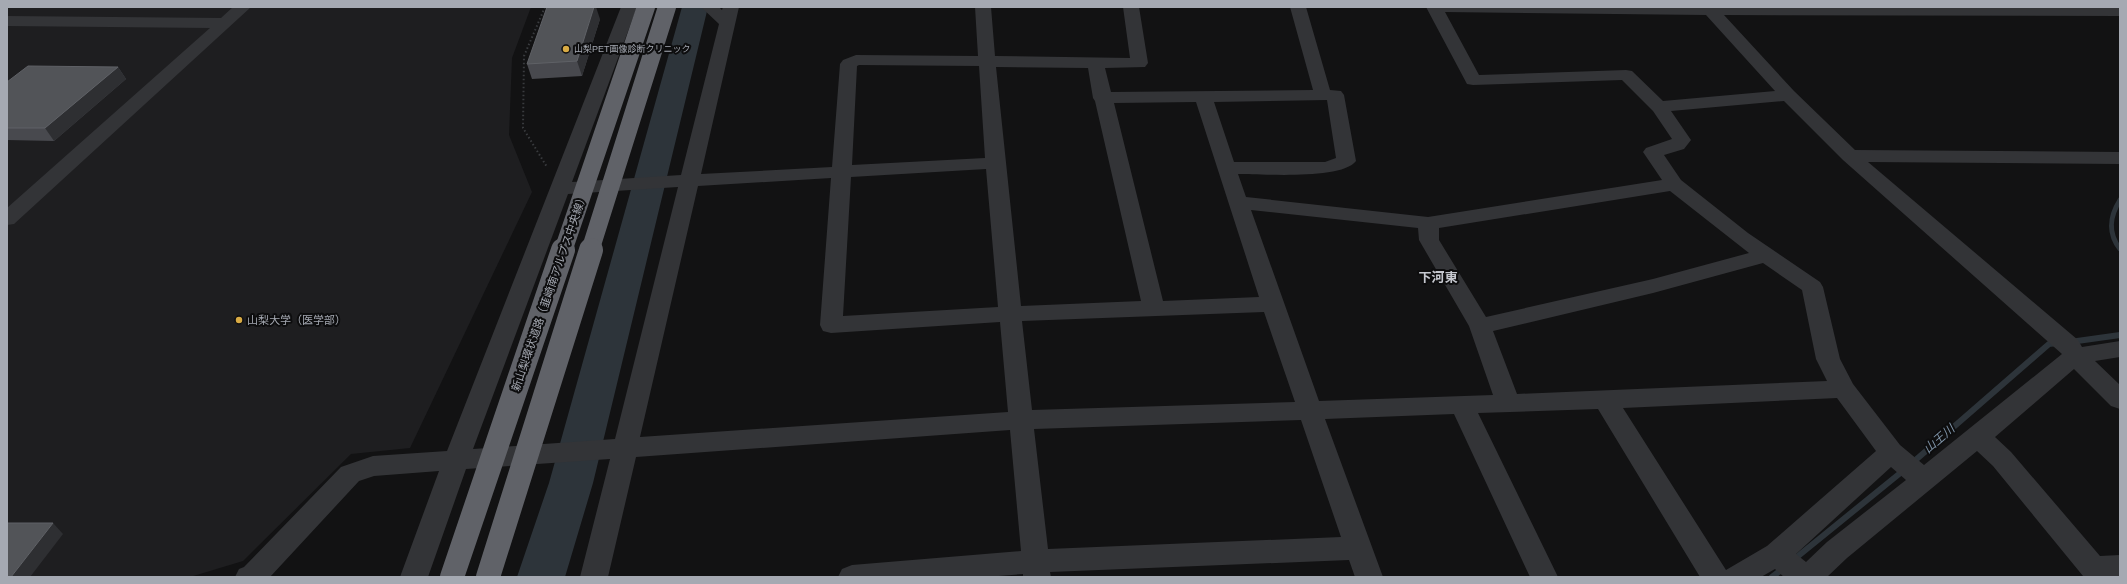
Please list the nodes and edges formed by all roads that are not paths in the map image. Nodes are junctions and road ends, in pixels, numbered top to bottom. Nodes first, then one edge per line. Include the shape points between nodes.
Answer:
1 (243, 7) edge
2 (629, 7) edge
3 (646, 7) edge
4 (658, 7) edge
5 (667, 7) edge
6 (709, 7) edge
7 (983, 7) edge
8 (1132, 7) edge
9 (1298, 7) edge
10 (1434, 7) edge
11 (1438, 7) edge
12 (1558, 8) edge
13 (1709, 9) edge
14 (2120, 11) edge
15 (728, 15) edge
16 (7, 21) edge
17 (225, 23) junction
18 (614, 42) junction
19 (1095, 62) junction
20 (989, 63) junction
21 (1322, 95) junction
22 (1788, 96) junction
23 (1203, 97) junction
24 (1102, 98) junction
25 (1659, 106) junction
26 (1850, 156) junction
27 (2120, 158) edge
28 (995, 163) junction
29 (1227, 168) junction
30 (842, 172) junction
31 (689, 180) junction
32 (1674, 184) junction
33 (560, 188) junction
34 (1238, 202) junction
35 (7, 219) edge
36 (1428, 223) junction
37 (1765, 256) junction
38 (1272, 304) junction
39 (1154, 309) junction
40 (1012, 314) junction
41 (1480, 326) junction
42 (2120, 349) edge
43 (2072, 351) junction
44 (1843, 390) junction
45 (1605, 400) junction
46 (2120, 400) edge
47 (1508, 403) junction
48 (1462, 406) junction
49 (1310, 410) junction
50 (1022, 420) junction
51 (1978, 437) junction
52 (625, 449) junction
53 (456, 462) junction
54 (1907, 466) junction
55 (1359, 548) junction
56 (1777, 555) junction
57 (2120, 567) edge
58 (1036, 569) edge
59 (2097, 572) edge
60 (249, 577) edge
61 (414, 577) edge
62 (452, 577) edge
63 (488, 577) edge
64 (594, 577) edge
65 (852, 577) edge
66 (1369, 577) edge
67 (1544, 577) edge
68 (1715, 577) edge
69 (1736, 577) edge
70 (1803, 577) edge
71 (1809, 577) edge

1 - 17 street
2 - 18 street
3 - 62 highway, 新山梨環状道路（韮崎南アルプス中央線）, bridge
4 - 18 street via 635,19
5 - 63 highway, bridge
6 - 15 street via 723,18
7 - 20 street
8 - 19 street via 1139,63
9 - 21 street
10 - 25 street via 1473,80 1626,75
11 - 12 street
12 - 13 street
13 - 14 street
13 - 22 street
15 - 31 street
16 - 17 street
17 - 35 street
18 - 33 street
19 - 20 street
19 - 24 street
20 - 28 street
20 - 30 street via 856,60 849,64
21 - 23 street
21 - 29 street via 1335,95 1346,161 1327,168
22 - 25 street
22 - 26 street
23 - 24 street
23 - 29 street
24 - 39 street
25 - 32 street via 1682,140 1677,145 1653,152
26 - 27 street
26 - 43 street via 2053,331
28 - 30 street
28 - 40 street
29 - 34 street
30 - 31 street
30 - 40 street via 831,325
31 - 33 street
31 - 52 street
32 - 36 street
32 - 37 street
33 - 53 street
34 - 36 street
34 - 38 street
36 - 41 street via 1429,240
37 - 41 street via 1653,286
37 - 44 street via 1812,287 1828,359
38 - 39 street
38 - 49 street
39 - 40 street
40 - 50 street
41 - 47 street
42 - 43 street
43 - 46 street
43 - 51 street
44 - 45 street
44 - 54 street
45 - 47 street
45 - 68 street
47 - 48 street
48 - 49 street
48 - 67 street
49 - 50 street
49 - 55 street
50 - 52 street
50 - 58 street
51 - 54 street
51 - 59 street via 2002,458
52 - 53 street
52 - 64 street
53 - 60 street via 373,466 350,474 254,575
53 - 61 street
54 - 56 street
54 - 71 street via 1837,550
55 - 58 street
55 - 66 street
56 - 69 street
56 - 70 street
57 - 59 street
58 - 65 street

